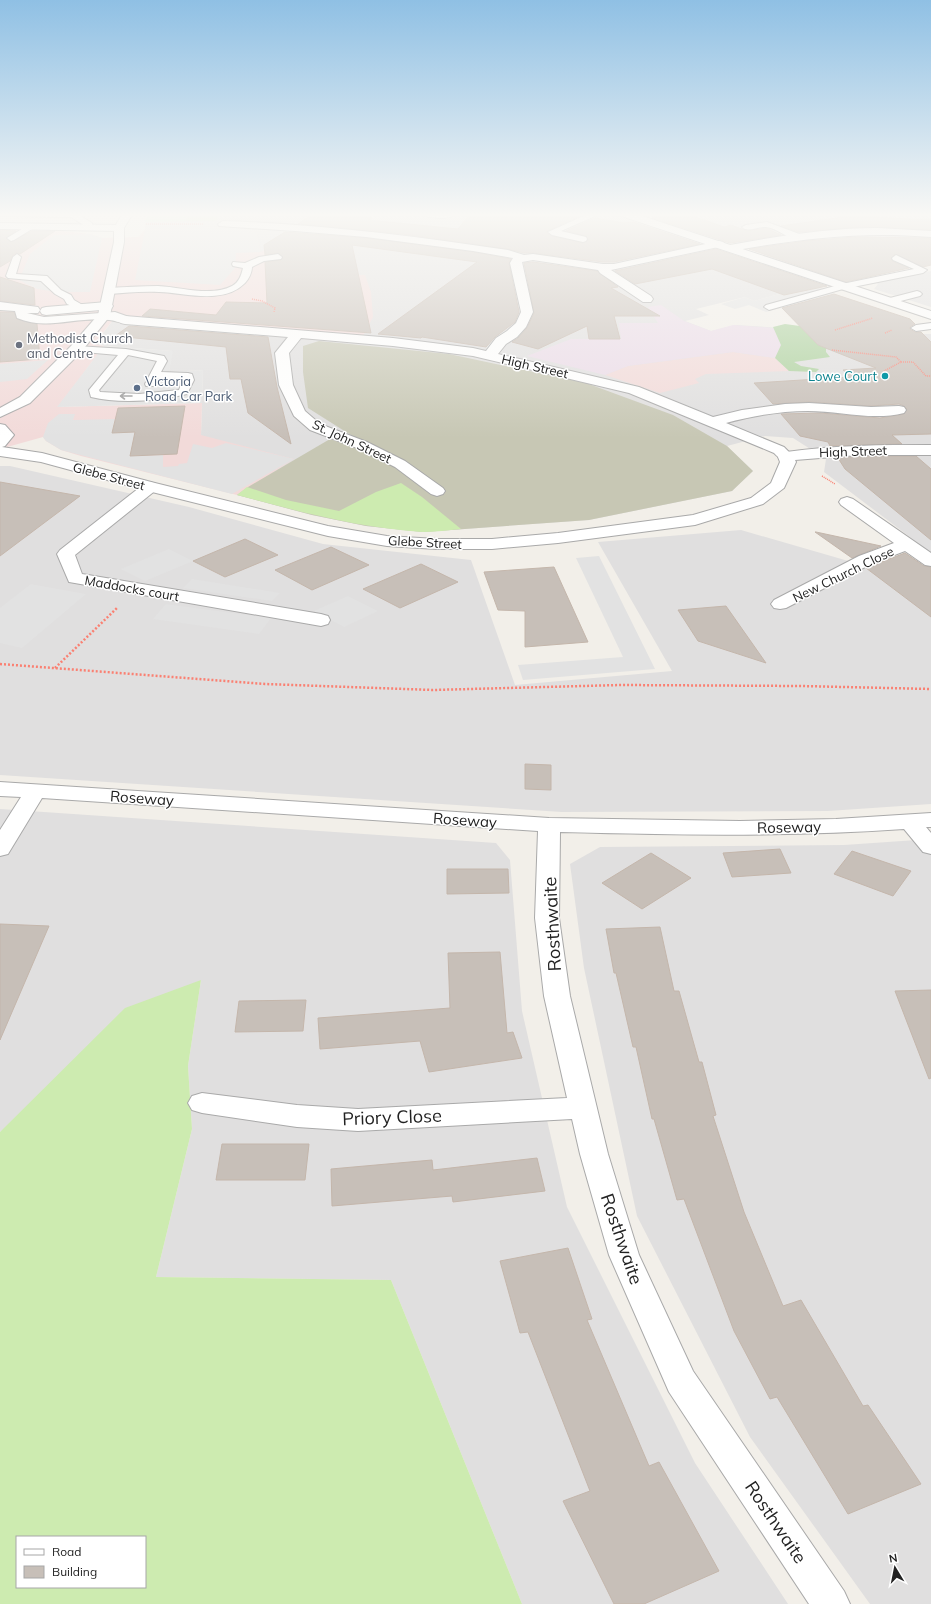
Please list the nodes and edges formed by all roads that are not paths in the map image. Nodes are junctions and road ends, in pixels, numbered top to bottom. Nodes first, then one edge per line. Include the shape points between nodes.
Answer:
1 (54, 288) edge
2 (110, 288) edge
3 (233, 288) edge
4 (522, 288) edge
5 (630, 288) edge
6 (835, 288) edge
7 (847, 288) edge
8 (109, 291) junction
9 (917, 294) dead end
10 (647, 299) dead end
11 (889, 302) junction
12 (0, 306) edge
13 (81, 307) junction
14 (768, 307) dead end
15 (21, 309) junction
16 (105, 311) junction
17 (931, 315) edge
18 (931, 326) edge
19 (916, 328) dead end
20 (297, 335) junction
21 (76, 349) junction
22 (126, 352) junction
23 (490, 355) junction
24 (154, 375) junction
25 (144, 396) junction
26 (21, 403) junction
27 (899, 410) dead end
28 (0, 413) edge
29 (712, 422) junction
30 (0, 439) edge
31 (931, 450) edge
32 (786, 457) junction
33 (150, 487) junction
34 (437, 491) dead end
35 (847, 502) road end
36 (907, 544) junction
37 (931, 561) edge
38 (780, 604) dead end
39 (321, 620) dead end
40 (0, 789) edge
41 (35, 791) junction
42 (920, 821) edge
43 (549, 825) junction
44 (931, 847) edge
45 (0, 850) edge
46 (202, 1103) dead end
47 (584, 1108) junction
48 (831, 1604) edge

1 - 13 lane via 68,297 70,302
2 - 8 street
3 - 8 lane via 211,293
4 - 23 street via 527,312 522,324 501,341
5 - 10 street
6 - 14 lane
7 - 11 street
8 - 16 street
9 - 11 lane
11 - 17 street
12 - 15 street
13 - 15 street via 46,311
13 - 16 street
15 - 16 street via 21,315 27,319 71,319
16 - 20 street, High Street via 125,320
16 - 21 street
18 - 19 lane
20 - 23 street, High Street via 393,342
20 - 34 street, St. John Street via 282,353 286,385 299,413 315,427 362,445 400,464
21 - 22 lane
21 - 26 street
22 - 24 lane via 160,358 162,361
25 -> 22 lane via 95,395 94,390
23 - 29 street, High Street via 634,390
24 - 25 lane
24 - 25 lane via 182,375 188,376 190,380 183,392 175,395
26 - 28 street
26 - 30 street
27 - 29 street via 785,408 742,414
29 - 32 street, High Street via 779,450
30 - 33 street, Glebe Street via 42,458
31 - 32 street, High Street via 862,449 822,451
32 - 33 street, Glebe Street via 788,462 778,485 756,501 696,520 492,544 387,541 328,531
33 - 39 street, Maddocks court via 66,554 75,578
35 - 36 street
36 - 37 street
36 - 38 street, New Church Close via 865,560
40 - 41 street, Roseway
41 - 43 street, Roseway
41 - 45 street
42 - 43 street, Roseway via 731,828
42 - 44 street
43 - 47 street, Rosthwaite via 547,918 557,996
46 - 47 street, Priory Close via 297,1116 358,1120
47 - 48 street, Rosthwaite via 594,1154 624,1255 681,1381

